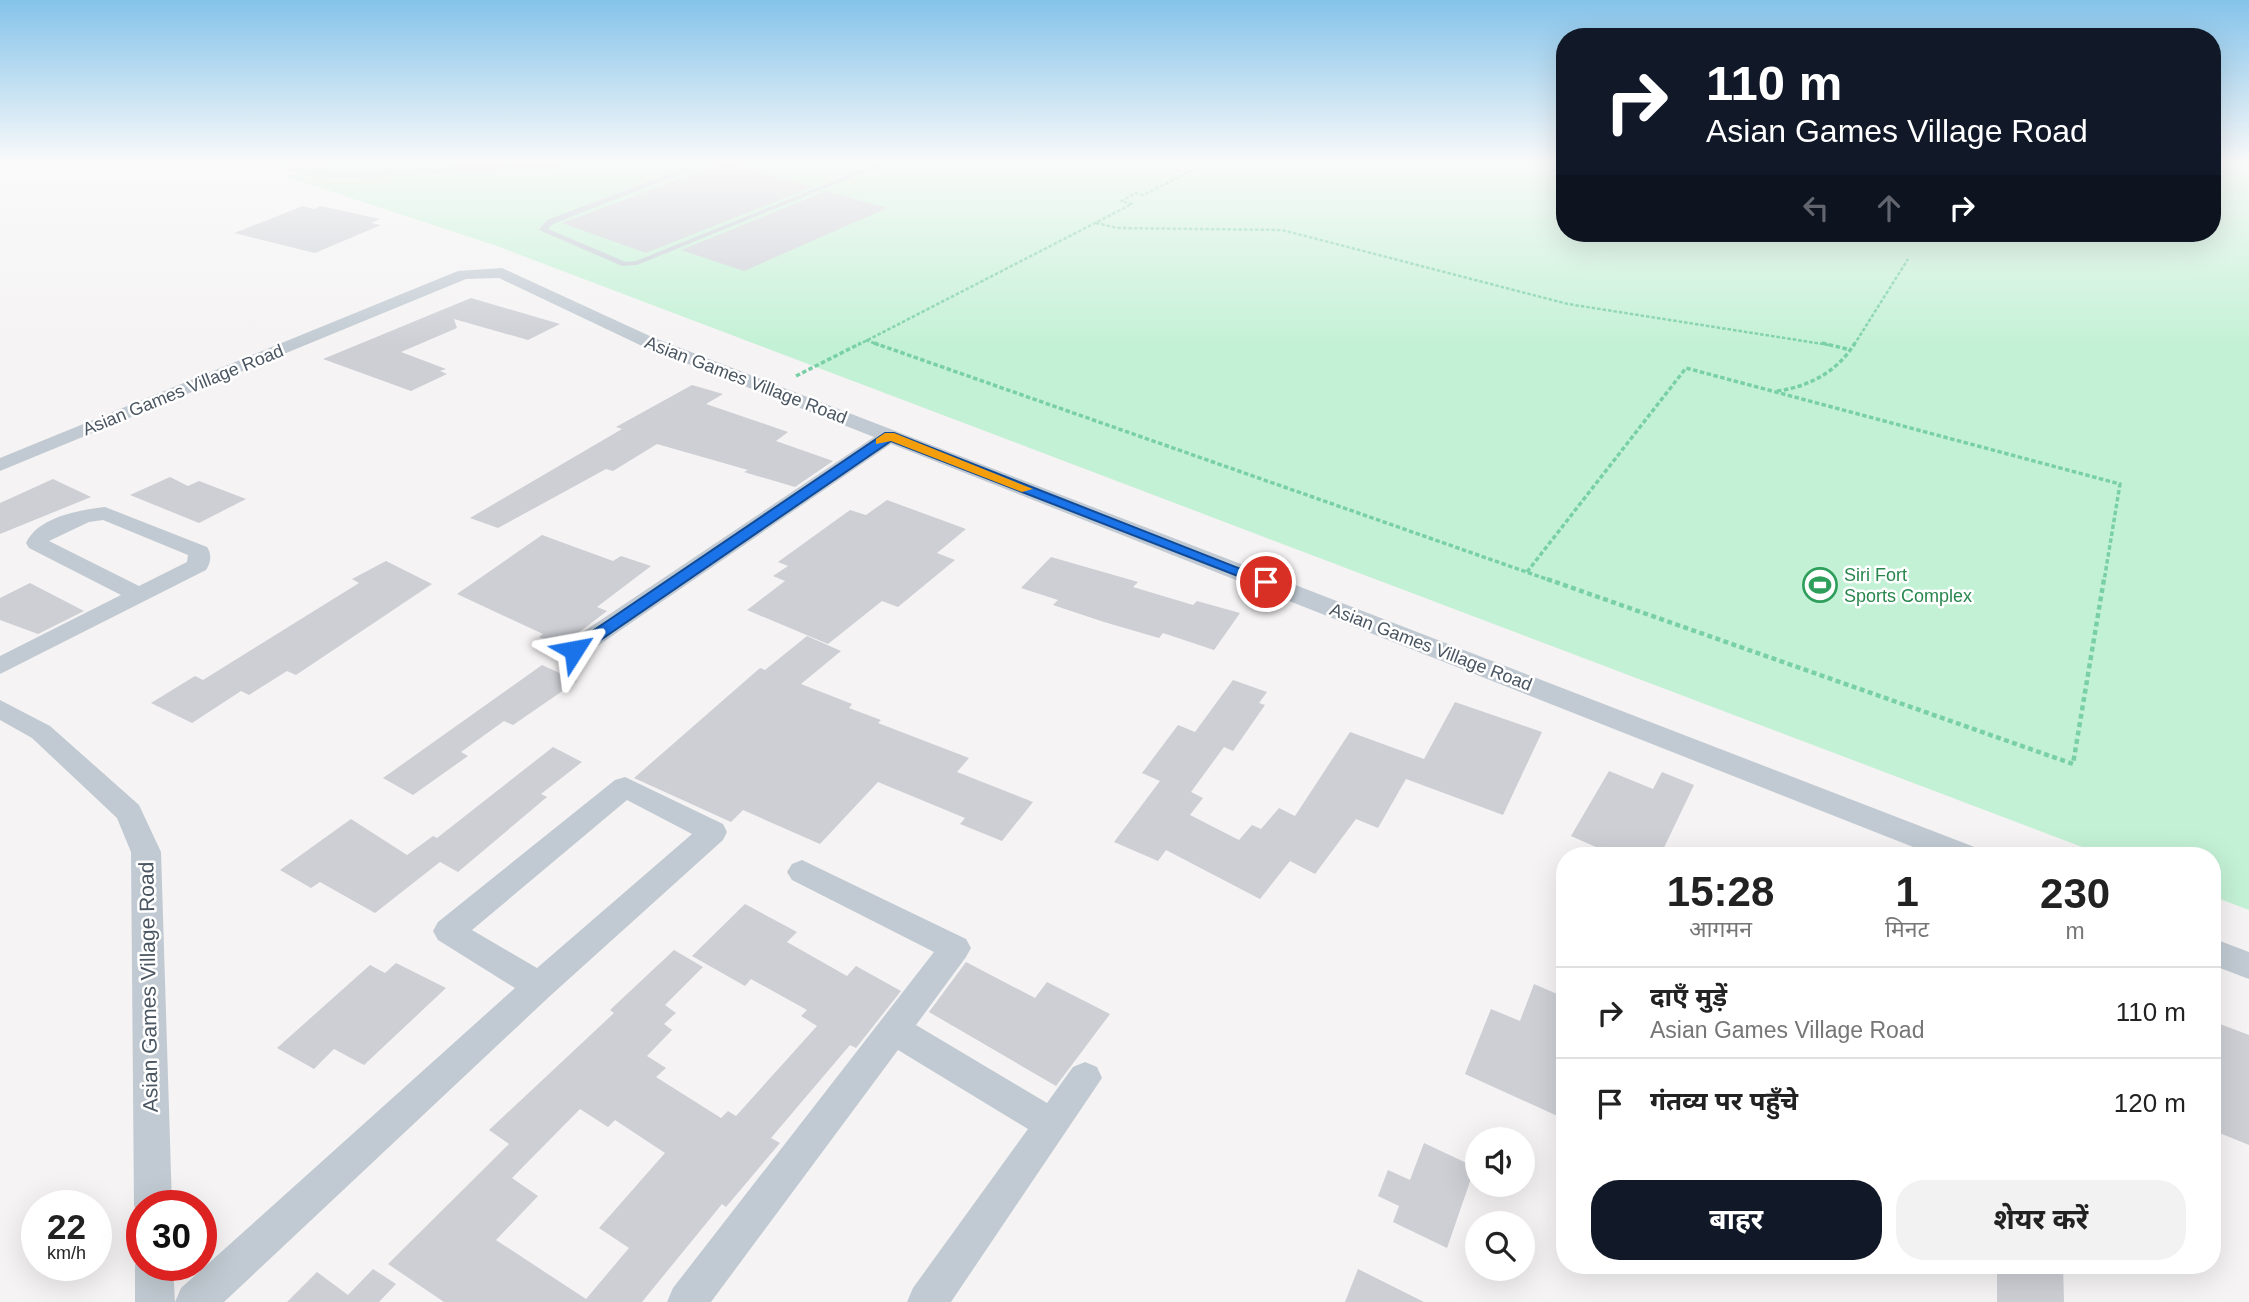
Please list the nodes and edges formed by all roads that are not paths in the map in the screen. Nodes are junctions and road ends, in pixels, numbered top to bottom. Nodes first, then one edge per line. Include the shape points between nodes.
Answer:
1 (548, 225) edge
2 (732, 225) edge
3 (890, 436) junction
4 (0, 465) edge
5 (138, 595) junction
6 (574, 650) dead end
7 (0, 666) edge
8 (0, 709) edge
9 (1944, 847) edge
10 (802, 872) dead end
11 (2221, 955) edge
12 (2249, 966) edge
13 (538, 986) junction
14 (893, 1029) junction
15 (1085, 1078) dead end
16 (1052, 1125) junction
17 (153, 1190) edge
18 (154, 1281) edge
19 (155, 1302) edge
20 (195, 1302) edge
21 (687, 1302) edge
22 (927, 1302) edge

1 - 2 lane via 543,230 625,264
3 - 4 street, Asian Games Village Road via 646,341 502,273 479,272 464,274
3 - 6 street
3 - 9 street, Asian Games Village Road
5 - 5 street via 198,565 199,552 105,513 84,516 41,534 37,543
5 - 7 street
8 - 17 street, Asian Games Village Road via 41,732 129,812 146,852
10 - 14 street via 955,948
11 - 12 street
13 - 13 street via 621,914 713,832 625,787 449,931
13 - 20 street
14 - 16 street
14 - 21 street
15 - 16 street
16 - 22 street
18 - 19 street

